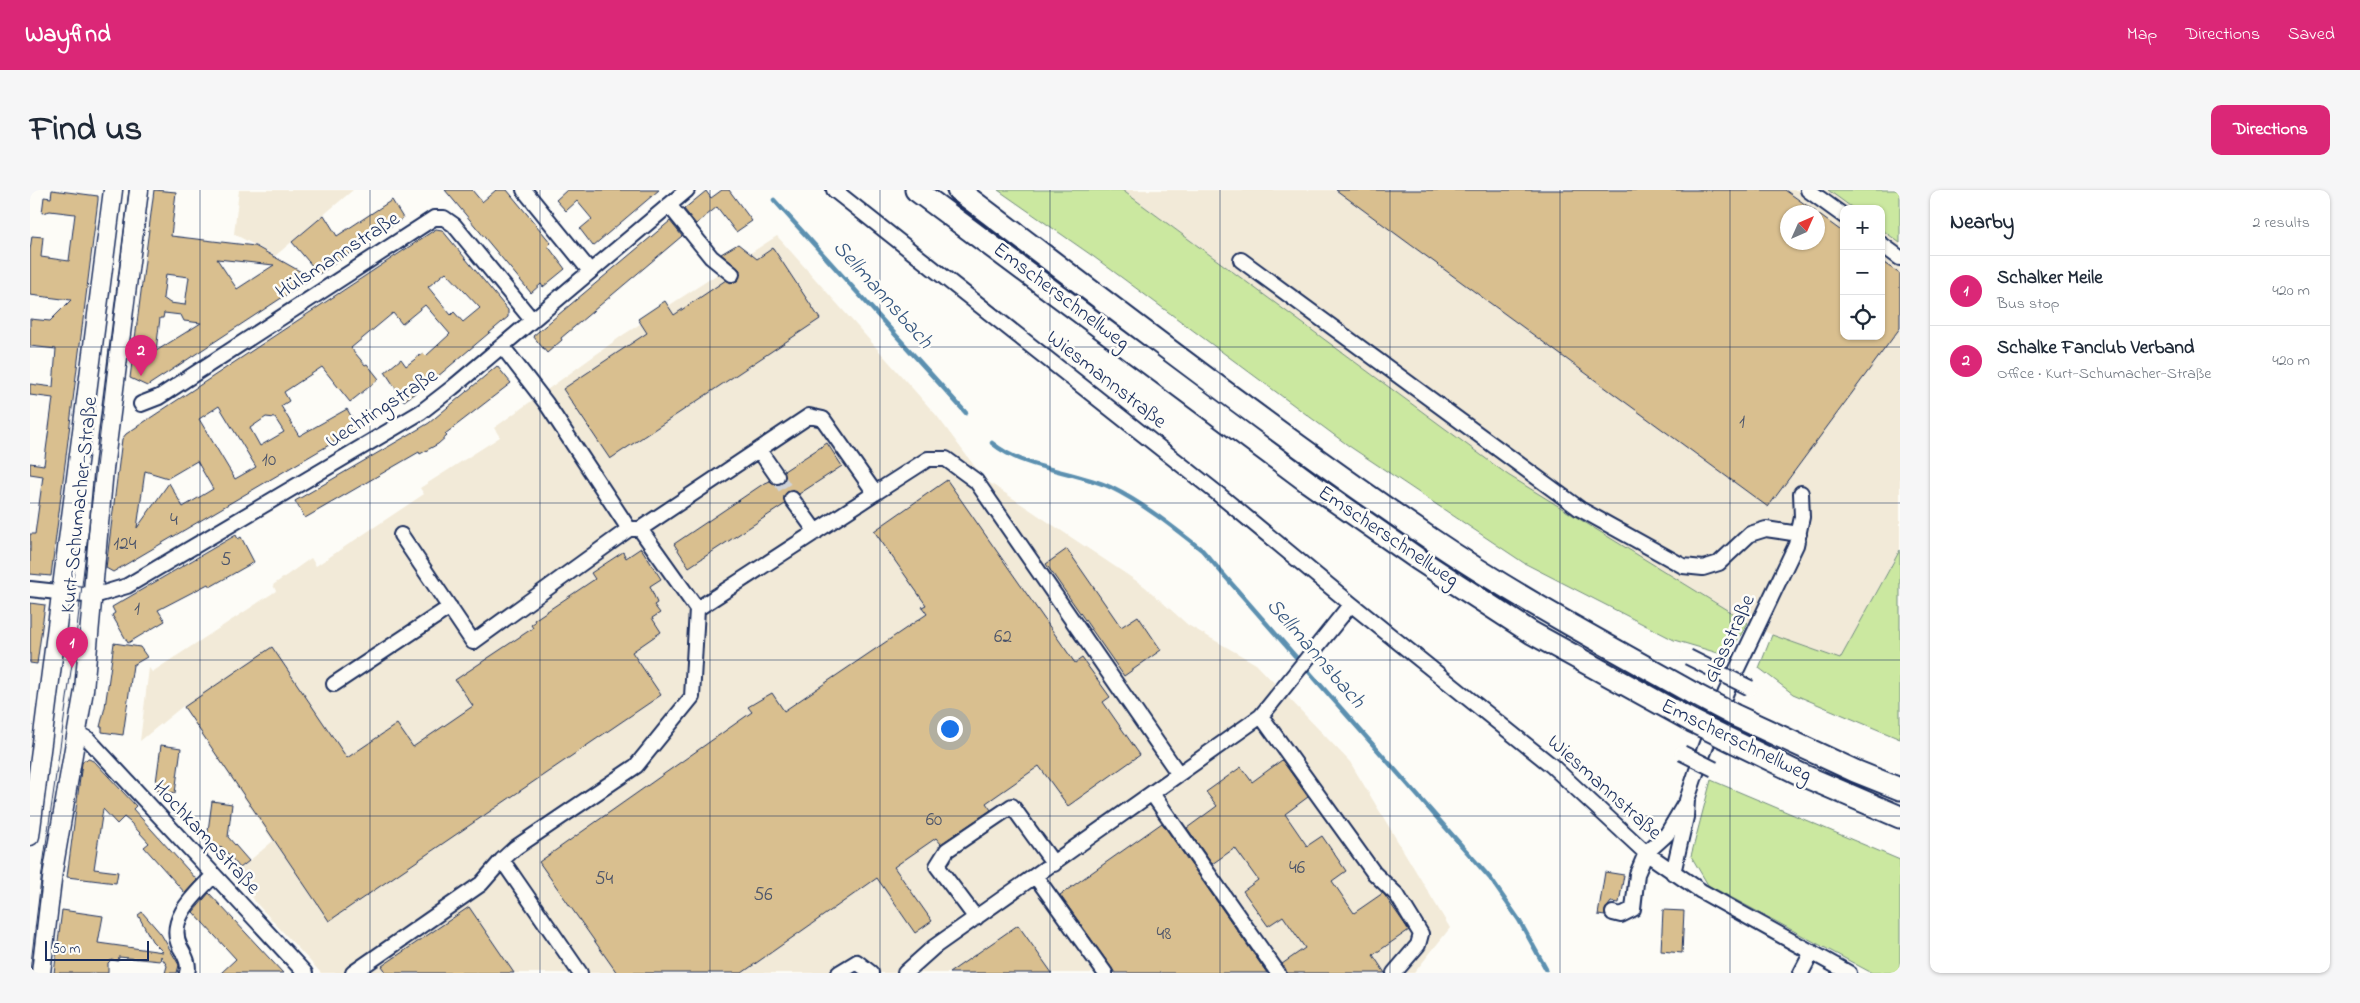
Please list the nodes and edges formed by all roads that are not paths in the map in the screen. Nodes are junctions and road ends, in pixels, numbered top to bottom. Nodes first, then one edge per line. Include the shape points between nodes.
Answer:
1 (113, 190) edge
2 (140, 190) edge
3 (524, 190) edge
4 (687, 190) edge
5 (834, 190) edge
6 (916, 190) edge
7 (958, 190) edge
8 (1808, 190) edge
9 (669, 205) junction
10 (1840, 213) edge
11 (1885, 247) edge
12 (1900, 258) edge
13 (1241, 260) dead end
14 (590, 271) junction
15 (732, 274) dead end
16 (532, 320) junction
17 (502, 346) junction
18 (141, 404) dead end
19 (759, 450) junction
20 (777, 476) tunnel mouth
21 (874, 493) junction
22 (1801, 493) dead end
23 (792, 499) tunnel mouth
24 (635, 529) junction
25 (816, 532) junction
26 (1799, 534) junction
27 (401, 535) dead end
28 (30, 589) edge
29 (62, 594) junction
30 (94, 596) junction
31 (1351, 604) junction
32 (450, 607) junction
33 (696, 609) junction
34 (1688, 657) dead end
35 (334, 684) dead end
36 (1750, 688) dead end
37 (1261, 716) junction
38 (77, 732) junction
39 (1682, 753) dead end
40 (1714, 769) dead end
41 (1178, 773) junction
42 (1900, 789) edge
43 (1153, 794) junction
44 (1687, 800) junction
45 (1900, 816) edge
46 (30, 836) edge
47 (1646, 853) junction
48 (502, 860) junction
49 (1054, 864) junction
50 (1673, 874) junction
51 (214, 875) junction
52 (1036, 877) junction
53 (1614, 913) dead end
54 (976, 918) junction
55 (1812, 952) junction
56 (912, 971) edge
57 (41, 973) edge
58 (188, 973) edge
59 (304, 973) edge
60 (353, 973) edge
61 (580, 973) edge
62 (839, 973) edge
63 (872, 973) edge
64 (1105, 973) edge
65 (1278, 973) edge
66 (1394, 973) edge
67 (1801, 973) edge
68 (1849, 973) edge

1 - 29 main road, Kurt-Schumacher-Straße
2 - 30 main road, Kurt-Schumacher-Straße via 104,470
3 - 14 street
4 - 9 street, Uechtingstraße
5 - 31 street, Wiesmannstraße via 1217,493
6 - 45 highway, Emscherschnellweg, bridge via 1308,482 1532,633 1692,722 1802,775
7 - 42 highway, Emscherschnellweg, bridge via 1315,458 1433,540 1550,614 1694,694
8 - 10 street
9 - 14 street, Uechtingstraße
9 - 15 street via 711,256
11 - 12 street
13 - 26 street via 1580,509 1683,566 1703,568 1719,563 1750,534 1766,529
14 - 16 street, Uechtingstraße
16 - 17 street, Uechtingstraße
16 - 18 street, Hülsmannstraße via 454,225 444,218 434,218 159,397
17 - 24 street
17 - 30 street, Uechtingstraße via 452,388 395,428 127,586
19 - 20 street
19 - 21 street via 809,416 823,419
19 - 24 street
21 - 25 street
21 - 41 street via 928,458 946,460 976,481
22 - 26 street, Glasstraße
23 - 25 street
24 - 32 street via 473,642
24 - 33 street
25 - 33 street
26 - 44 street, Glasstraße via 1726,692
27 - 32 street
28 - 29 street, Uechtingstraße
29 - 30 street, Uechtingstraße
29 - 46 main road, Kurt-Schumacher-Straße
30 - 38 main road, Kurt-Schumacher-Straße
31 - 37 street
31 - 47 street, Wiesmannstraße via 1551,765
32 - 35 street
33 - 48 street via 692,697 636,766
34 - 36 street, bridge
37 - 41 street
37 - 66 street via 1374,873 1397,895 1421,934 1418,945
38 - 51 street, Hochkampstraße via 88,739
38 - 57 main road, Kurt-Schumacher-Straße via 52,871
39 - 40 street, bridge
41 - 43 street
43 - 49 street
43 - 65 street
44 - 47 street, Glasstraße via 1667,834
44 - 50 street, Glasstraße
47 - 50 street, Wiesmannstraße
47 - 53 street via 1637,874 1633,909 1621,915
48 - 60 street via 481,884
48 - 61 street
49 - 52 street
49 - 54 street via 1012,806 947,850 937,866
50 - 55 street, Wiesmannstraße
51 - 58 street via 178,919 176,938 189,967
51 - 59 street, Hochkampstraße
52 - 54 street
52 - 64 street
54 - 56 street via 934,947
55 - 67 street
55 - 68 street, Wiesmannstraße
62 - 63 street via 857,962

